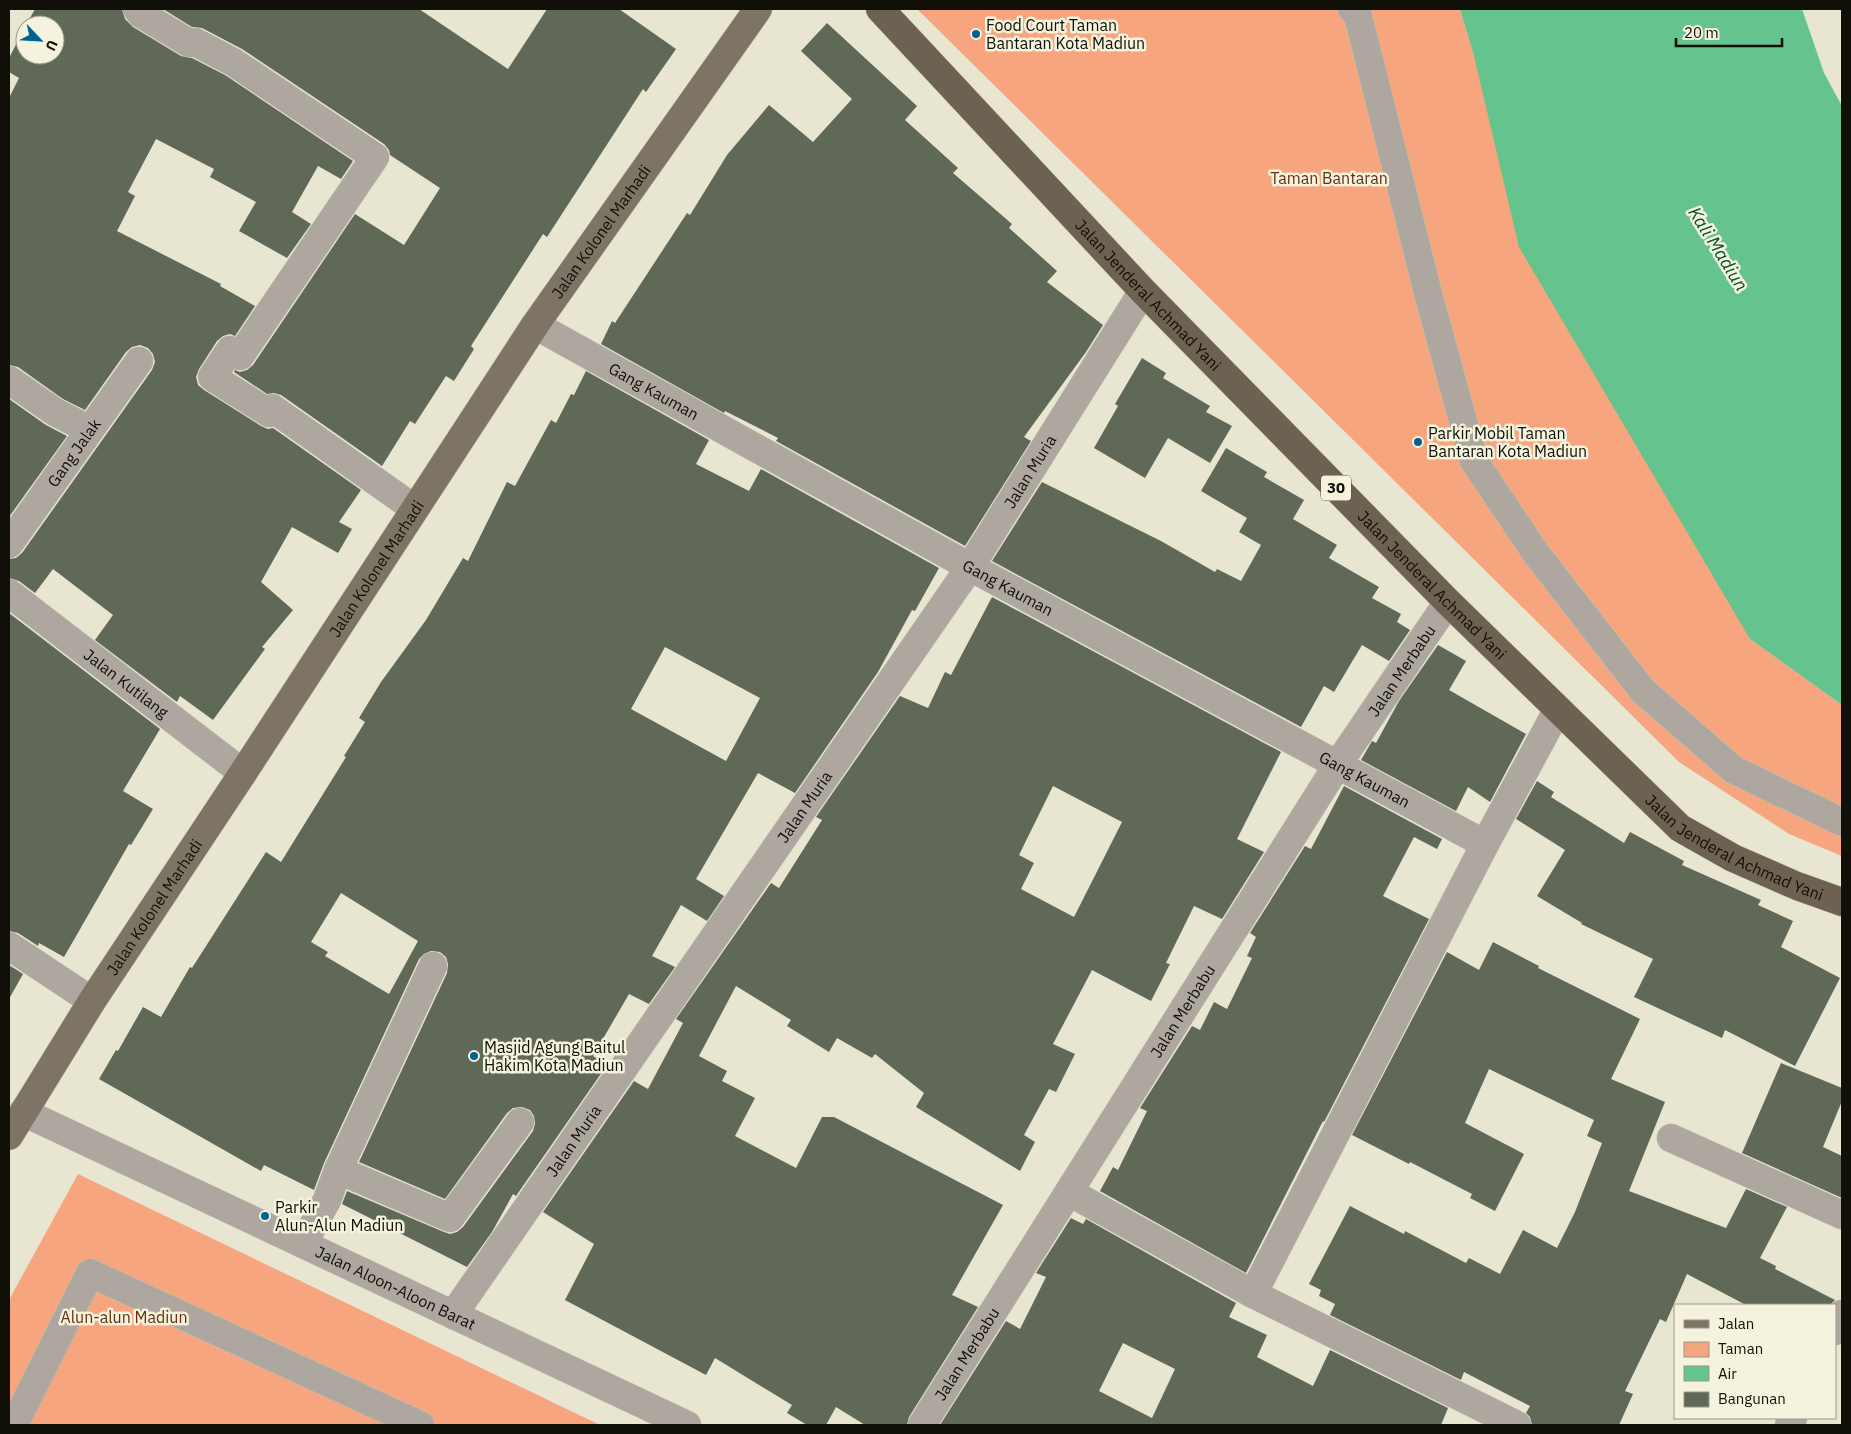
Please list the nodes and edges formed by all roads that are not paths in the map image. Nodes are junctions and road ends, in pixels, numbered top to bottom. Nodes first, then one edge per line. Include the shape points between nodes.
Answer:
1 (137, 9) edge
2 (758, 9) edge
3 (880, 9) edge
4 (1352, 9) edge
5 (1143, 291) junction
6 (535, 325) junction
7 (138, 361) dead end
8 (9, 380) edge
9 (90, 430) junction
10 (415, 509) junction
11 (9, 544) edge
12 (970, 567) junction
13 (9, 593) edge
14 (1448, 602) junction
15 (1558, 709) junction
16 (1338, 764) junction
17 (243, 773) junction
18 (1842, 822) edge
19 (1485, 844) junction
20 (1842, 902) edge
21 (9, 946) edge
22 (433, 966) dead end
23 (92, 1000) junction
24 (23, 1112) junction
25 (520, 1122) dead end
26 (9, 1136) edge
27 (1671, 1138) dead end
28 (338, 1170) junction
29 (1069, 1192) junction
30 (1842, 1215) edge
31 (303, 1244) junction
32 (1253, 1294) junction
33 (1842, 1314) edge
34 (453, 1315) junction
35 (1836, 1329) edge
36 (14, 1425) edge
37 (420, 1425) edge
38 (687, 1425) edge
39 (922, 1425) edge
40 (1517, 1425) edge

1 - 10 street via 188,44 195,42 232,62 374,157 240,356 230,350 212,376 269,413 272,408
2 - 6 main road, Jalan Kolonel Marhadi
3 - 5 highway, Jalan Jenderal Achmad Yani / 30
4 - 18 street via 1358,16 1474,461 1535,552 1643,691 1734,770
5 - 12 street, Jalan Muria
5 - 14 highway, Jalan Jenderal Achmad Yani / 30
6 - 10 main road, Jalan Kolonel Marhadi
6 - 12 street, Gang Kauman
7 - 9 street, Gang Jalak
8 - 9 street via 56,412
9 - 11 street, Gang Jalak
10 - 17 main road, Jalan Kolonel Marhadi
12 - 16 street, Gang Kauman
12 - 34 street, Jalan Muria
13 - 17 street, Jalan Kutilang
14 - 15 highway, Jalan Jenderal Achmad Yani / 30
14 - 16 street, Jalan Merbabu
15 - 19 street
15 - 20 highway, Jalan Jenderal Achmad Yani / 30 via 1680,828 1733,858
16 - 19 street, Gang Kauman
16 - 29 street, Jalan Merbabu
17 - 23 main road, Jalan Kolonel Marhadi
19 - 32 street
21 - 23 street
22 - 28 street
23 - 24 main road, Jalan Kolonel Marhadi
24 - 26 main road, Jalan Kolonel Marhadi
24 - 31 street, Jalan Aloon-Aloon Barat
25 - 28 street via 450,1218
27 - 30 street
28 - 31 street via 327,1200
29 - 32 street
29 - 39 street, Jalan Merbabu
31 - 34 street, Jalan Aloon-Aloon Barat
32 - 40 street
33 - 35 street
34 - 38 street, Jalan Aloon-Aloon Barat
36 - 37 street via 90,1273

